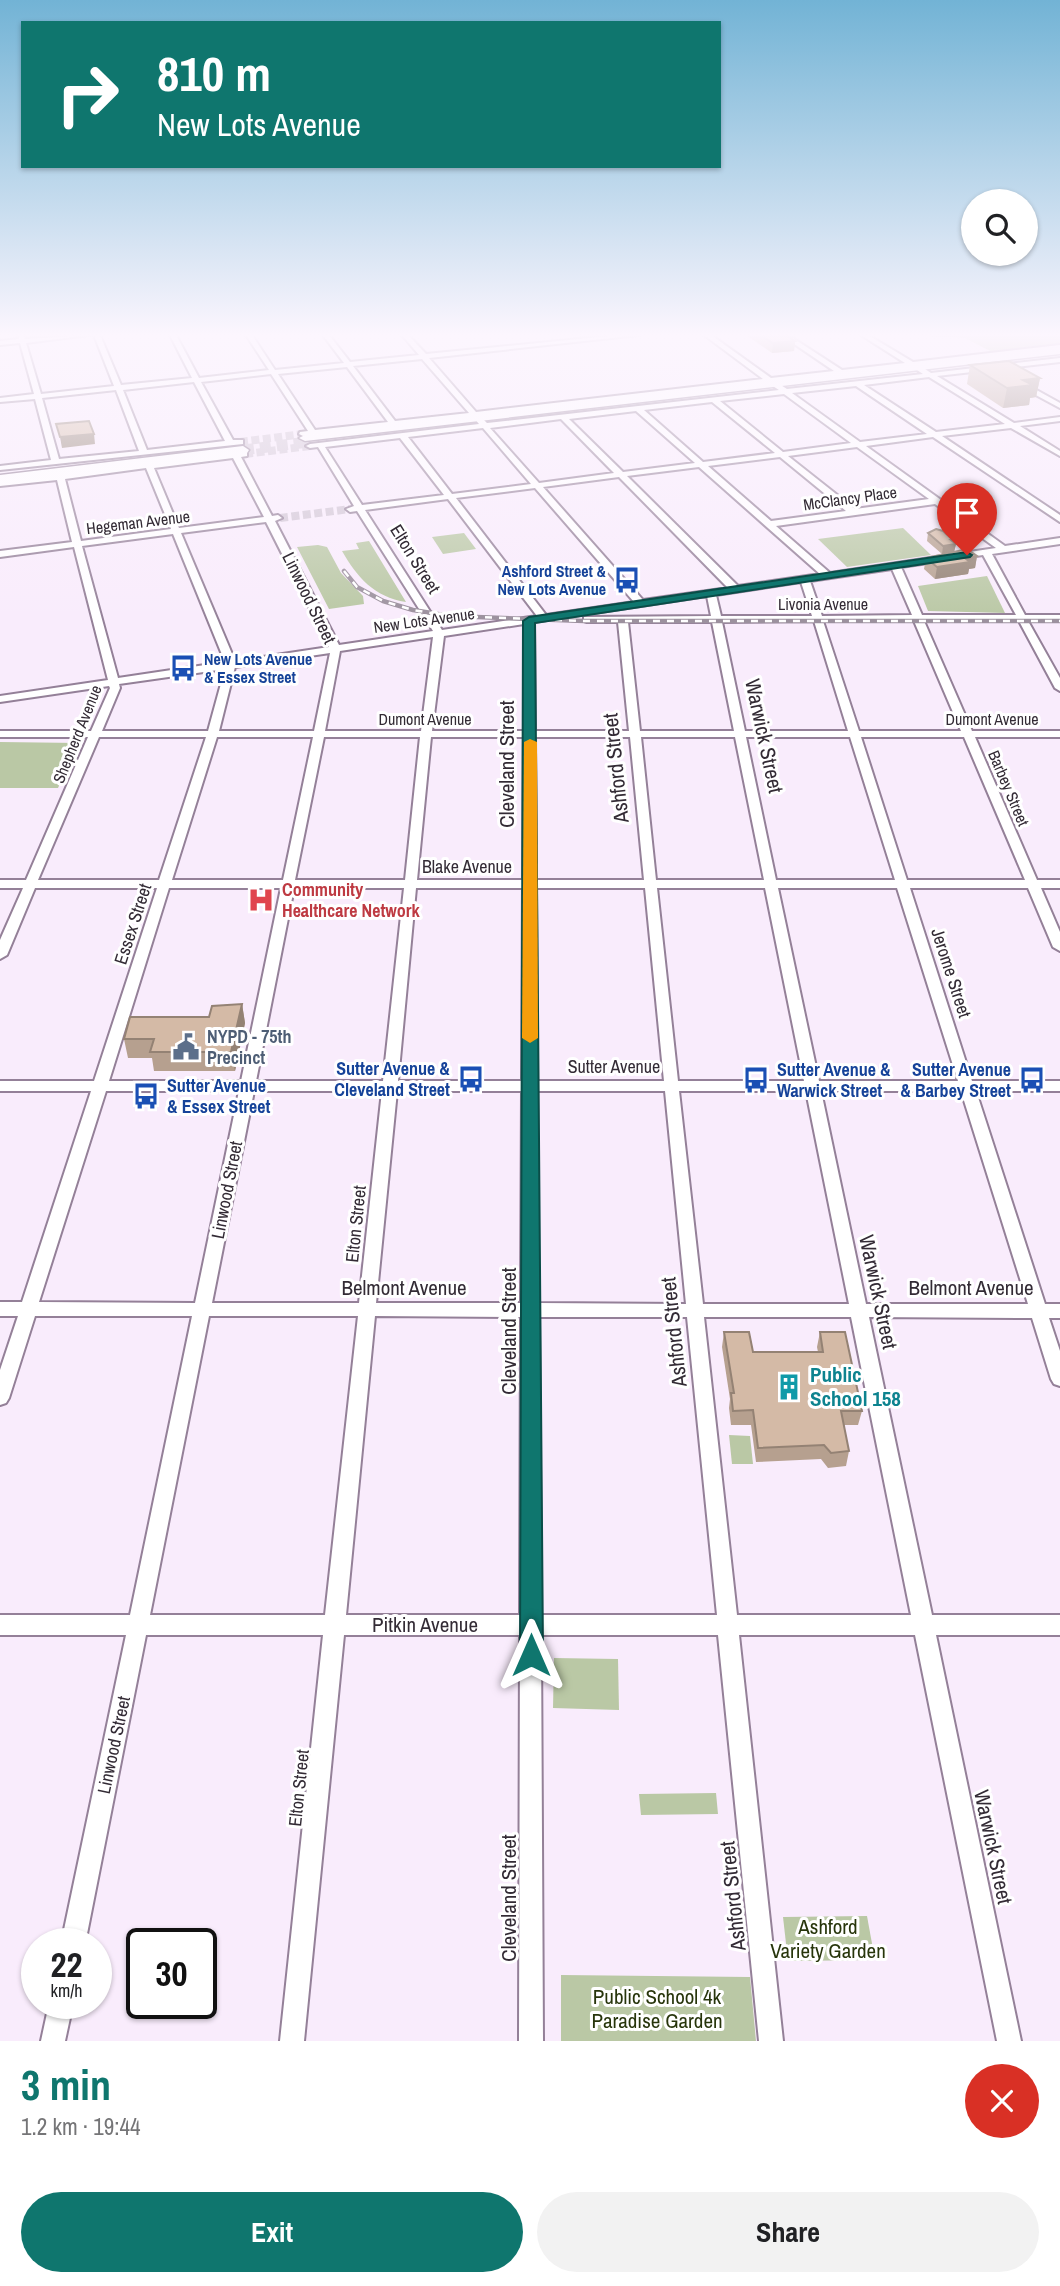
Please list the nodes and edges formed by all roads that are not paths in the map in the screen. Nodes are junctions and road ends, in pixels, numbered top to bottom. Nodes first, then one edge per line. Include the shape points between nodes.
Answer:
1 (47, 430) edge
2 (133, 430) edge
3 (228, 430) edge
4 (305, 430) edge
5 (358, 430) edge
6 (392, 430) edge
7 (406, 430) edge
8 (430, 430) edge
9 (488, 430) edge
10 (580, 430) edge
11 (664, 430) edge
12 (752, 430) edge
13 (839, 430) edge
14 (927, 430) edge
15 (972, 430) edge
16 (1022, 430) edge
17 (934, 435) junction
18 (403, 436) junction
19 (350, 438) junction
20 (310, 440) junction
21 (858, 444) junction
22 (239, 448) junction
23 (130, 453) junction
24 (781, 454) junction
25 (1060, 454) edge
26 (144, 460) junction
27 (56, 462) junction
28 (702, 464) junction
29 (78, 469) junction
30 (0, 471) edge
31 (23, 475) junction
32 (620, 475) junction
33 (60, 477) junction
34 (0, 481) edge
35 (536, 485) junction
36 (449, 496) junction
37 (936, 501) junction
38 (355, 509) junction
39 (853, 512) junction
40 (275, 519) junction
41 (1060, 519) edge
42 (768, 524) junction
43 (175, 531) junction
44 (1060, 541) edge
45 (78, 544) junction
46 (1003, 549) junction
47 (986, 552) junction
48 (0, 554) edge
49 (895, 565) junction
50 (827, 575) junction
51 (805, 579) junction
52 (735, 589) junction
53 (711, 593) junction
54 (640, 603) junction
55 (1022, 618) junction
56 (1060, 618) edge
57 (623, 619) junction
58 (716, 619) junction
59 (920, 619) junction
60 (536, 620) junction
61 (818, 620) junction
62 (439, 633) junction
63 (335, 649) junction
64 (231, 664) junction
65 (115, 682) junction
66 (1060, 688) edge
67 (0, 699) edge
68 (0, 734) edge
69 (96, 734) junction
70 (635, 734) junction
71 (855, 734) junction
72 (969, 734) junction
73 (1060, 734) edge
74 (212, 735) junction
75 (320, 735) junction
76 (425, 735) junction
77 (530, 735) junction
78 (740, 735) junction
79 (0, 884) edge
80 (30, 884) junction
81 (289, 884) junction
82 (651, 884) junction
83 (771, 884) junction
84 (902, 884) junction
85 (1033, 884) junction
86 (1060, 884) edge
87 (164, 885) junction
88 (410, 885) junction
89 (530, 885) junction
90 (1060, 947) edge
91 (0, 955) edge
92 (0, 1086) edge
93 (99, 1086) junction
94 (248, 1086) junction
95 (390, 1086) junction
96 (530, 1086) junction
97 (672, 1086) junction
98 (812, 1086) junction
99 (966, 1086) junction
100 (1060, 1086) edge
101 (0, 1309) edge
102 (29, 1309) junction
103 (532, 1310) junction
104 (694, 1310) junction
105 (859, 1310) junction
106 (203, 1311) junction
107 (367, 1311) junction
108 (1039, 1311) junction
109 (1060, 1311) edge
110 (1060, 1379) edge
111 (0, 1398) edge
112 (0, 1625) edge
113 (139, 1625) junction
114 (335, 1625) junction
115 (531, 1625) junction
116 (727, 1625) junction
117 (923, 1625) junction
118 (1060, 1625) edge
119 (76, 1928) edge
120 (58, 2019) edge
121 (53, 2041) edge
122 (292, 2041) edge
123 (531, 2041) edge
124 (771, 2041) edge
125 (1009, 2041) edge

1 - 27 street
2 - 26 street
3 - 22 street, Linwood Street
4 - 20 street, Elton Street
5 - 20 street
6 - 20 highway
7 - 19 highway
8 - 18 street
9 - 35 street
10 - 32 street
11 - 28 street
12 - 24 street
13 - 21 street
14 - 17 street
15 - 17 street
16 - 25 street
17 - 21 street
17 - 41 street
18 - 19 highway
18 - 20 street
18 - 36 street
19 - 20 highway
20 - 38 street, Elton Street
21 - 24 street
21 - 37 street
22 - 26 highway
22 - 29 highway
22 - 40 street, Linwood Street
23 - 26 street
23 - 27 street
23 - 29 highway
24 - 28 street
24 - 39 street
26 - 29 highway
26 - 34 highway
26 - 43 street
27 - 30 street
28 - 32 street
28 - 42 street
29 - 31 highway
29 - 33 street
30 - 31 highway
31 - 33 street
31 - 34 highway
32 - 35 street
32 - 52 street
33 - 45 street, Shepherd Avenue
35 - 36 street
35 - 54 street
36 - 38 street
36 - 60 street
37 - 39 street, McClancy Place
37 - 46 street
38 - 62 street, Elton Street
39 - 42 street, McClancy Place
40 - 43 street, Hegeman Avenue
40 - 63 street, Linwood Street
42 - 50 street
43 - 45 street, Hegeman Avenue
43 - 64 street
44 - 46 street, New Lots Avenue
45 - 48 street, Hegeman Avenue
45 - 65 street, Shepherd Avenue
46 - 47 street, New Lots Avenue
47 - 49 street, New Lots Avenue
47 - 55 street
49 - 50 street, New Lots Avenue
49 - 59 street, Barbey Street
50 - 51 street, New Lots Avenue
51 - 52 street, New Lots Avenue
51 - 61 street, Jerome Street
52 - 53 street, New Lots Avenue
53 - 54 street, New Lots Avenue
53 - 58 street, Warwick Street
54 - 60 street, New Lots Avenue
55 - 56 street, Livonia Avenue
55 - 59 street, Livonia Avenue
55 - 66 street
57 - 58 street, Livonia Avenue
57 - 60 street, Livonia Avenue
57 - 70 street, Ashford Street
58 - 61 street, Livonia Avenue
58 - 78 street, Warwick Street
59 - 61 street, Livonia Avenue
59 - 72 street, Barbey Street
60 - 62 street, New Lots Avenue
60 - 77 street, Cleveland Street
61 - 71 street, Jerome Street
62 - 63 street, New Lots Avenue
62 - 76 street, Elton Street
63 - 64 street, New Lots Avenue
63 - 75 street, Linwood Street
64 - 65 street, New Lots Avenue
64 - 74 street, Essex Street
65 - 67 street, New Lots Avenue
65 - 69 street, Shepherd Avenue
68 - 69 street, Dumont Avenue
69 - 74 street, Dumont Avenue
69 - 80 street, Shepherd Avenue
70 - 77 street, Dumont Avenue
70 - 78 street, Dumont Avenue
70 - 82 street, Ashford Street
71 - 72 street, Dumont Avenue
71 - 78 street, Dumont Avenue
71 - 84 street, Jerome Street
72 - 73 street, Dumont Avenue
72 - 85 street, Barbey Street
74 - 75 street, Dumont Avenue
74 - 87 street, Essex Street
75 - 76 street, Dumont Avenue
75 - 81 street, Linwood Street
76 - 77 street, Dumont Avenue
76 - 88 street, Elton Street
77 - 89 street, Cleveland Street
78 - 83 street, Warwick Street
79 - 80 street, Blake Avenue
80 - 87 street, Blake Avenue
80 - 91 street, Shepherd Avenue
81 - 87 street, Blake Avenue
81 - 88 street, Blake Avenue
81 - 94 street, Linwood Street
82 - 83 street, Blake Avenue
82 - 89 street, Blake Avenue
82 - 97 street, Ashford Street
83 - 84 street, Blake Avenue
83 - 98 street, Warwick Street
84 - 85 street, Blake Avenue
84 - 99 street, Jerome Street
85 - 86 street, Blake Avenue
85 - 90 street, Barbey Street
87 - 93 street, Essex Street
88 - 89 street, Blake Avenue
88 - 95 street, Elton Street
89 - 96 street, Cleveland Street
92 - 93 street, Sutter Avenue
93 - 94 street, Sutter Avenue
93 - 102 street, Essex Street
94 - 95 street, Sutter Avenue
94 - 106 street, Linwood Street
95 - 96 street, Sutter Avenue
95 - 107 street, Elton Street
96 - 97 street, Sutter Avenue
96 - 103 street, Cleveland Street
97 - 98 street, Sutter Avenue
97 - 104 street, Ashford Street
98 - 99 street, Sutter Avenue
98 - 105 street, Warwick Street
99 - 100 street, Sutter Avenue
99 - 108 street, Jerome Street
101 - 102 street, Belmont Avenue
102 - 106 street, Belmont Avenue
102 - 111 street, Essex Street
103 - 104 street, Belmont Avenue
103 - 107 street, Belmont Avenue
103 - 115 street, Cleveland Street
104 - 105 street, Belmont Avenue
104 - 116 street, Ashford Street
105 - 108 street, Belmont Avenue
105 - 117 street, Warwick Street
106 - 107 street, Belmont Avenue
106 - 113 street, Linwood Street
107 - 114 street, Elton Street
108 - 109 street, Belmont Avenue
108 - 110 street, Jerome Street
112 - 113 street, Pitkin Avenue
113 - 114 street, Pitkin Avenue
113 - 119 street, Linwood Street
114 - 115 street, Pitkin Avenue
114 - 122 street, Elton Street
115 - 116 street, Pitkin Avenue
115 - 123 street, Cleveland Street
116 - 117 street, Pitkin Avenue
116 - 124 street, Ashford Street
117 - 118 street, Pitkin Avenue
117 - 125 street, Warwick Street
120 - 121 street

